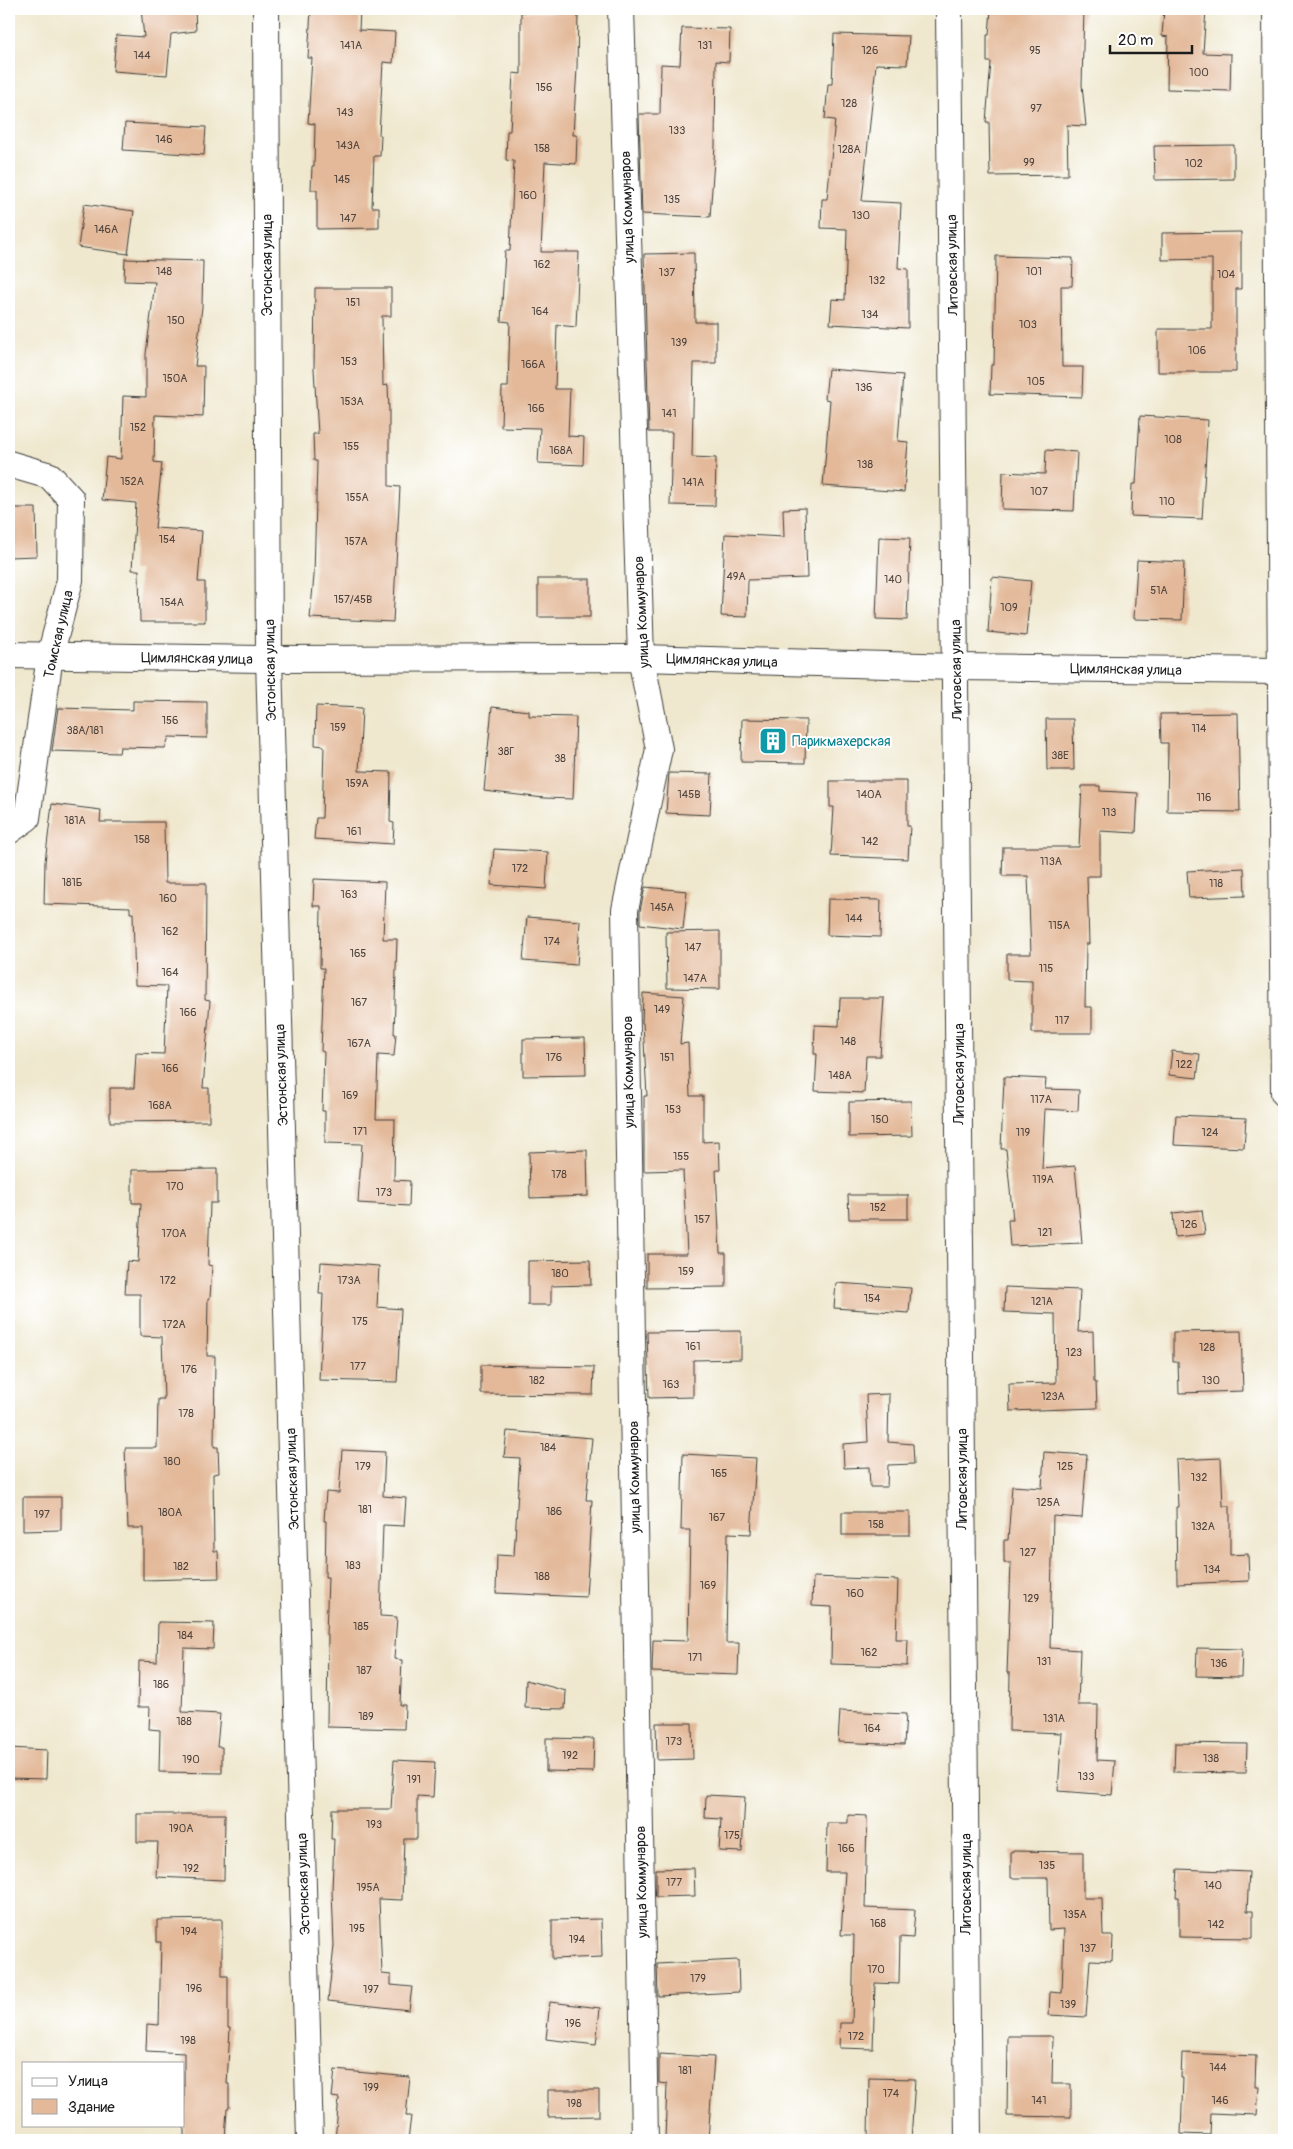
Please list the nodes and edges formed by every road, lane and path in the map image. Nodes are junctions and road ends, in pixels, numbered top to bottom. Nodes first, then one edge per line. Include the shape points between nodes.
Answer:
1 (266, 9) edge
2 (621, 9) edge
3 (949, 9) edge
4 (1276, 9) edge
5 (9, 464) edge
6 (9, 656) edge
7 (50, 656) junction
8 (640, 658) junction
9 (269, 659) junction
10 (956, 666) junction
11 (1283, 671) edge
12 (9, 831) edge
13 (1284, 1093) edge
14 (310, 2140) edge
15 (645, 2140) edge
16 (968, 2140) edge

1 - 9 street, Эстонская улица
2 - 8 street, улица Коммунаров
3 - 10 street, Литовская улица
4 - 11 street
5 - 7 street, Томская улица via 50,476 71,499 70,580
6 - 7 street, Цимлянская улица
7 - 9 street, Цимлянская улица
7 - 12 street, Томская улица via 28,818
8 - 9 street, Цимлянская улица
8 - 10 street, Цимлянская улица
8 - 15 street, улица Коммунаров via 659,749 626,910
9 - 14 street, Эстонская улица
10 - 11 street, Цимлянская улица
10 - 16 street, Литовская улица
11 - 13 street

